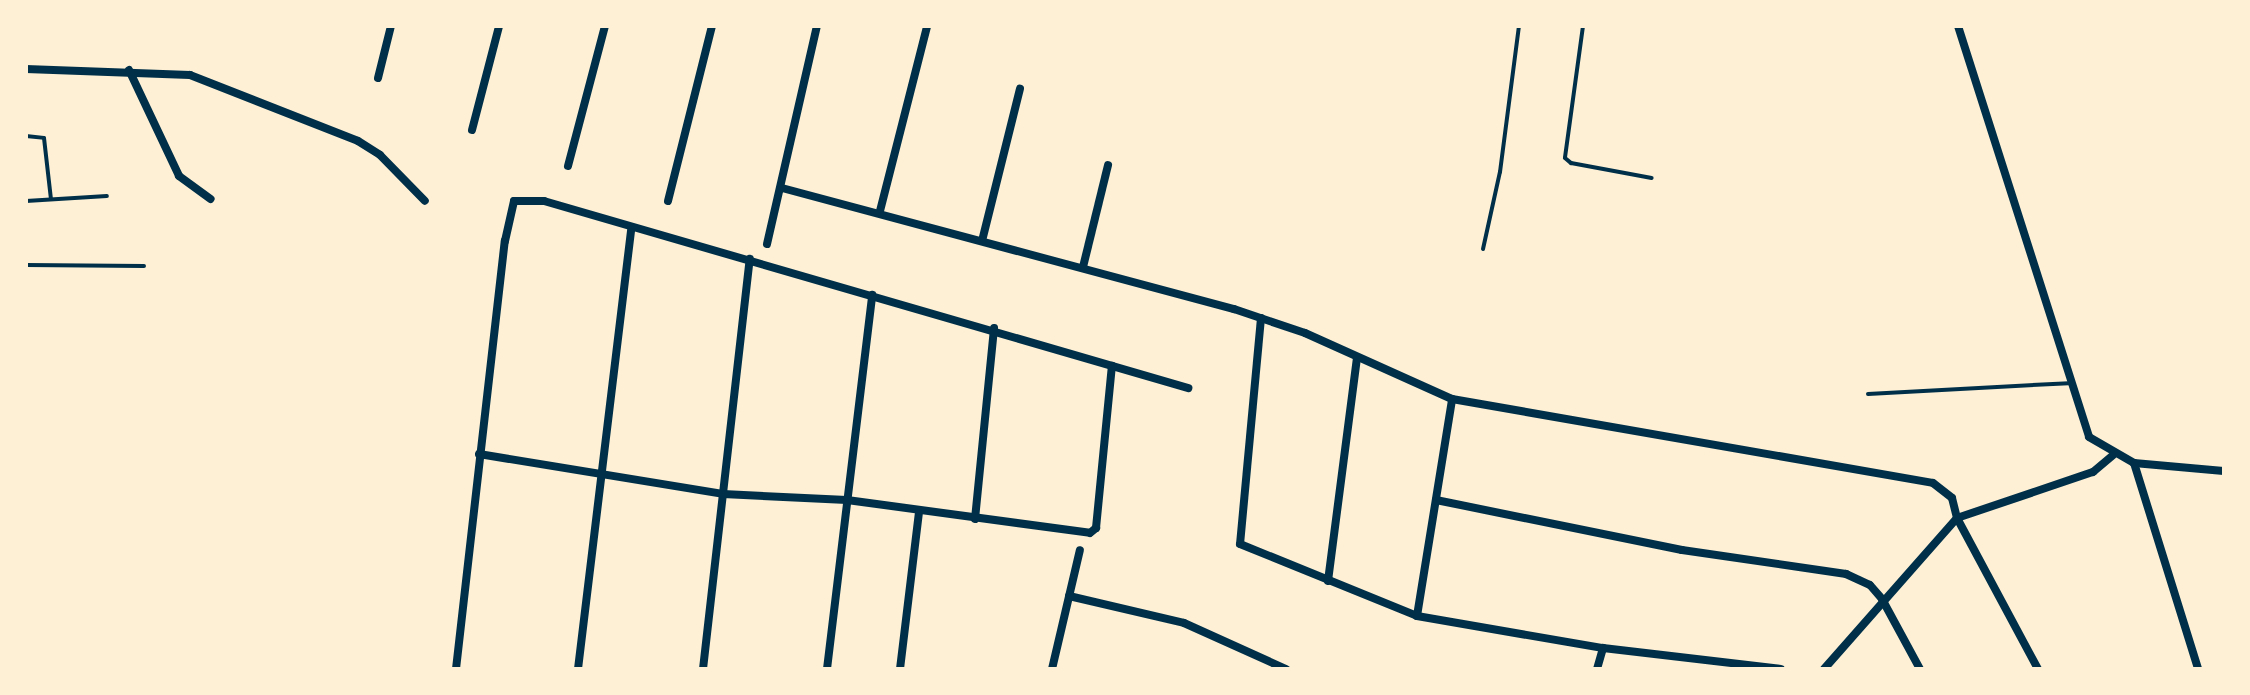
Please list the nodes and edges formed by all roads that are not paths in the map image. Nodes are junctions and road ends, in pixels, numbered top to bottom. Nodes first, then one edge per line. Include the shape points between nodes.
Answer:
1 (391, 26) edge
2 (499, 26) edge
3 (605, 26) edge
4 (712, 26) edge
5 (817, 26) edge
6 (927, 26) edge
7 (1519, 26) edge
8 (1583, 26) edge
9 (1958, 26) edge
10 (26, 69) edge
11 (129, 70) junction
12 (378, 78) dead end
13 (1020, 89) dead end
14 (472, 130) dead end
15 (26, 136) edge
16 (1108, 165) dead end
17 (568, 166) dead end
18 (1652, 178) dead end
19 (782, 188) junction
20 (107, 196) dead end
21 (51, 199) junction
22 (211, 199) dead end
23 (26, 201) edge
24 (425, 201) dead end
25 (668, 201) dead end
26 (880, 211) junction
27 (631, 229) junction
28 (982, 241) junction
29 (767, 244) dead end
30 (1483, 249) dead end
31 (750, 259) junction
32 (26, 265) edge
33 (144, 266) dead end
34 (1083, 267) junction
35 (872, 295) junction
36 (1261, 318) junction
37 (994, 328) junction
38 (1357, 359) junction
39 (1112, 366) junction
40 (2069, 383) junction
41 (1188, 388) dead end
42 (1868, 394) dead end
43 (1452, 399) junction
44 (479, 454) junction
45 (2113, 455) junction
46 (2134, 463) junction
47 (2224, 471) edge
48 (601, 474) junction
49 (723, 494) junction
50 (847, 500) junction
51 (1436, 500) junction
52 (919, 511) junction
53 (1957, 518) junction
54 (975, 519) junction
55 (1080, 550) dead end
56 (1328, 581) junction
57 (1069, 596) junction
58 (1882, 599) junction
59 (1417, 616) junction
60 (1603, 648) junction
61 (1710, 665) edge
62 (456, 669) edge
63 (578, 669) edge
64 (703, 669) edge
65 (827, 669) edge
66 (900, 669) edge
67 (1052, 669) edge
68 (1286, 669) edge
69 (1597, 669) edge
70 (1781, 669) edge
71 (1824, 669) edge
72 (1920, 669) edge
73 (2038, 669) edge
74 (2198, 669) edge

1 - 12 street
2 - 14 street
3 - 17 street
4 - 25 street
5 - 19 street
6 - 26 street
7 - 30 lane via 1500,172
8 - 18 lane via 1565,158
9 - 40 street
10 - 11 street
11 - 22 street via 179,176
11 - 24 street via 190,75 334,129 380,155
13 - 28 street
15 - 21 lane via 44,138
16 - 34 street
19 - 26 street
19 - 29 street
20 - 21 lane
21 - 23 lane
26 - 28 street
27 - 31 street
27 - 44 street via 544,201 514,201
27 - 48 street
28 - 34 street
31 - 35 street
31 - 49 street
32 - 33 lane
34 - 36 street
35 - 37 street
35 - 50 street
36 - 38 street
36 - 56 street via 1240,544
37 - 39 street
37 - 54 street
38 - 43 street
38 - 56 street
39 - 41 street
39 - 54 street via 1096,528 1082,534
40 - 42 lane
40 - 45 street via 2089,437
43 - 51 street
43 - 53 street via 1918,480 1952,498
44 - 48 street
44 - 62 street
45 - 46 street
45 - 53 street via 2093,472
46 - 47 street
46 - 74 street
48 - 49 street
48 - 63 street
49 - 50 street
49 - 64 street
50 - 52 street
50 - 65 street
51 - 58 street via 1682,550 1846,574 1870,585
51 - 59 street
52 - 54 street
52 - 66 street
53 - 58 street
53 - 73 street
55 - 57 street
56 - 59 street
57 - 67 street
57 - 68 street via 1184,623
58 - 71 street
58 - 72 street
59 - 60 street
60 - 61 street
60 - 69 street
61 - 70 street

